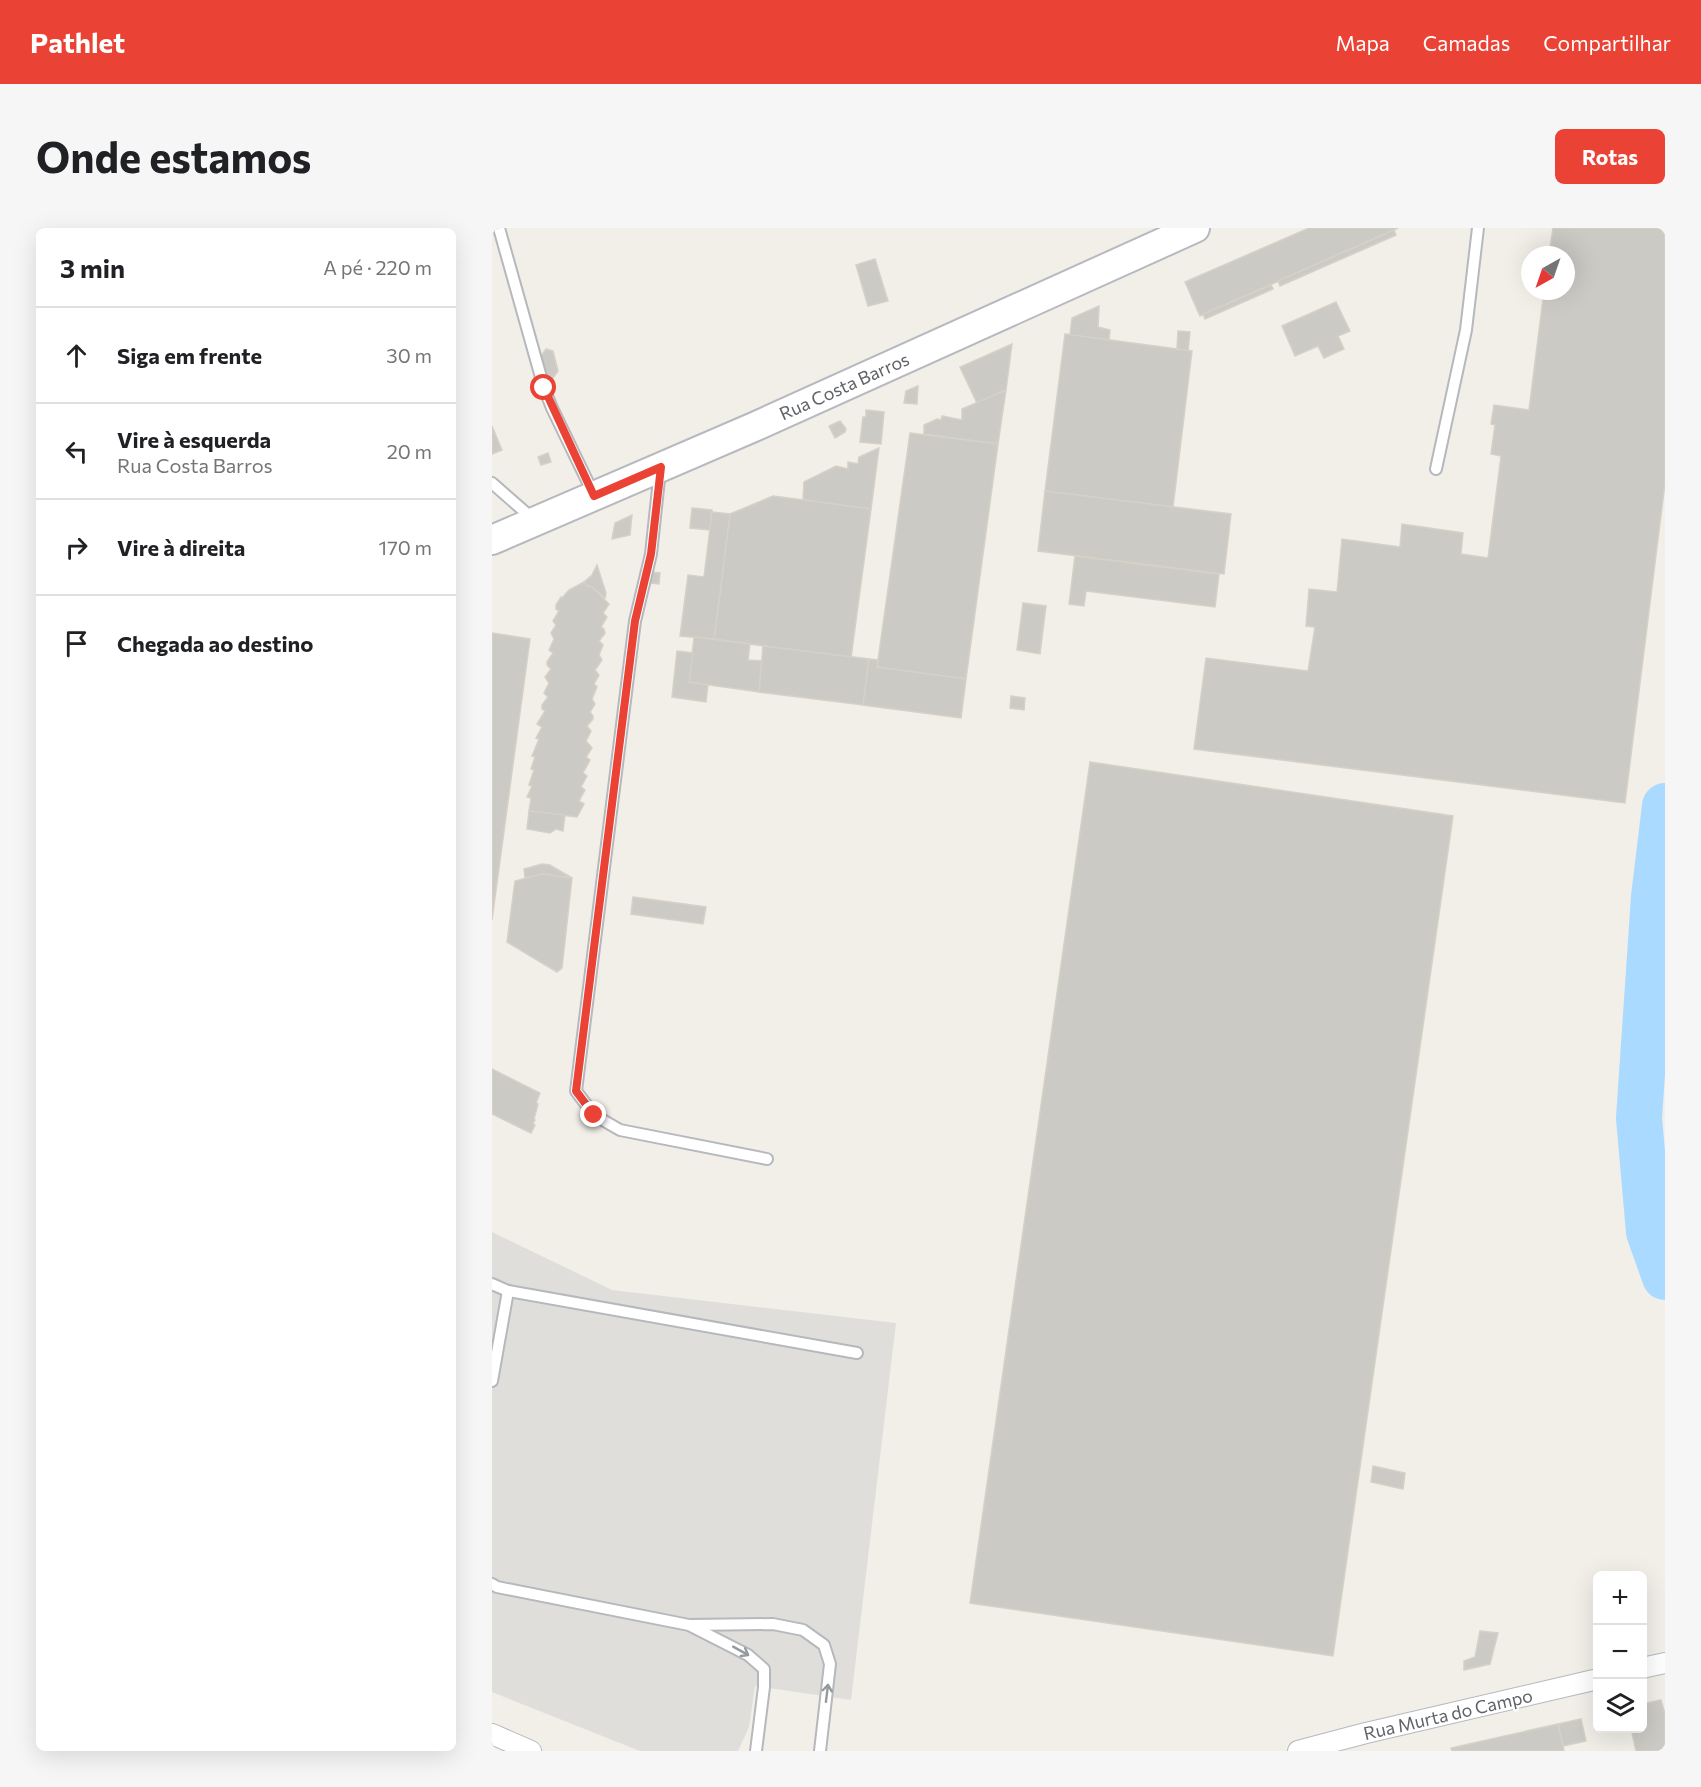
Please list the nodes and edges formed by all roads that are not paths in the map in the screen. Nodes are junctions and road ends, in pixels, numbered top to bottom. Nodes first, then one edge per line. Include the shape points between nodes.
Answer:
1 (499, 228) edge
2 (1195, 228) edge
3 (1478, 228) edge
4 (661, 467) junction
5 (1436, 469) dead end
6 (492, 483) edge
7 (594, 496) junction
8 (536, 521) junction
9 (492, 540) edge
10 (766, 1159) dead end
11 (492, 1284) edge
12 (508, 1292) junction
13 (857, 1353) dead end
14 (492, 1381) edge
15 (492, 1584) edge
16 (688, 1625) junction
17 (1665, 1663) edge
18 (1647, 1667) edge
19 (1593, 1680) edge
20 (492, 1734) edge
21 (531, 1751) edge
22 (756, 1751) edge
23 (820, 1751) edge
24 (1298, 1751) edge

1 - 7 lane via 544,388
2 - 4 main road, Rua Costa Barros
3 - 5 lane via 1466,330
4 - 7 main road, Rua Costa Barros
4 - 10 lane via 651,554 635,621 576,1091 594,1115 620,1130
6 - 8 lane
7 - 8 main road, Rua Costa Barros
8 - 9 main road, Rua Costa Barros
11 - 12 lane
12 - 13 lane
12 - 14 lane
15 - 16 lane
16 -> 22 lane via 748,1654 764,1669
23 -> 16 lane via 830,1664 824,1645 803,1630 772,1624
17 - 18 street
19 - 24 street, Rua Murta do Campo
20 - 21 street

